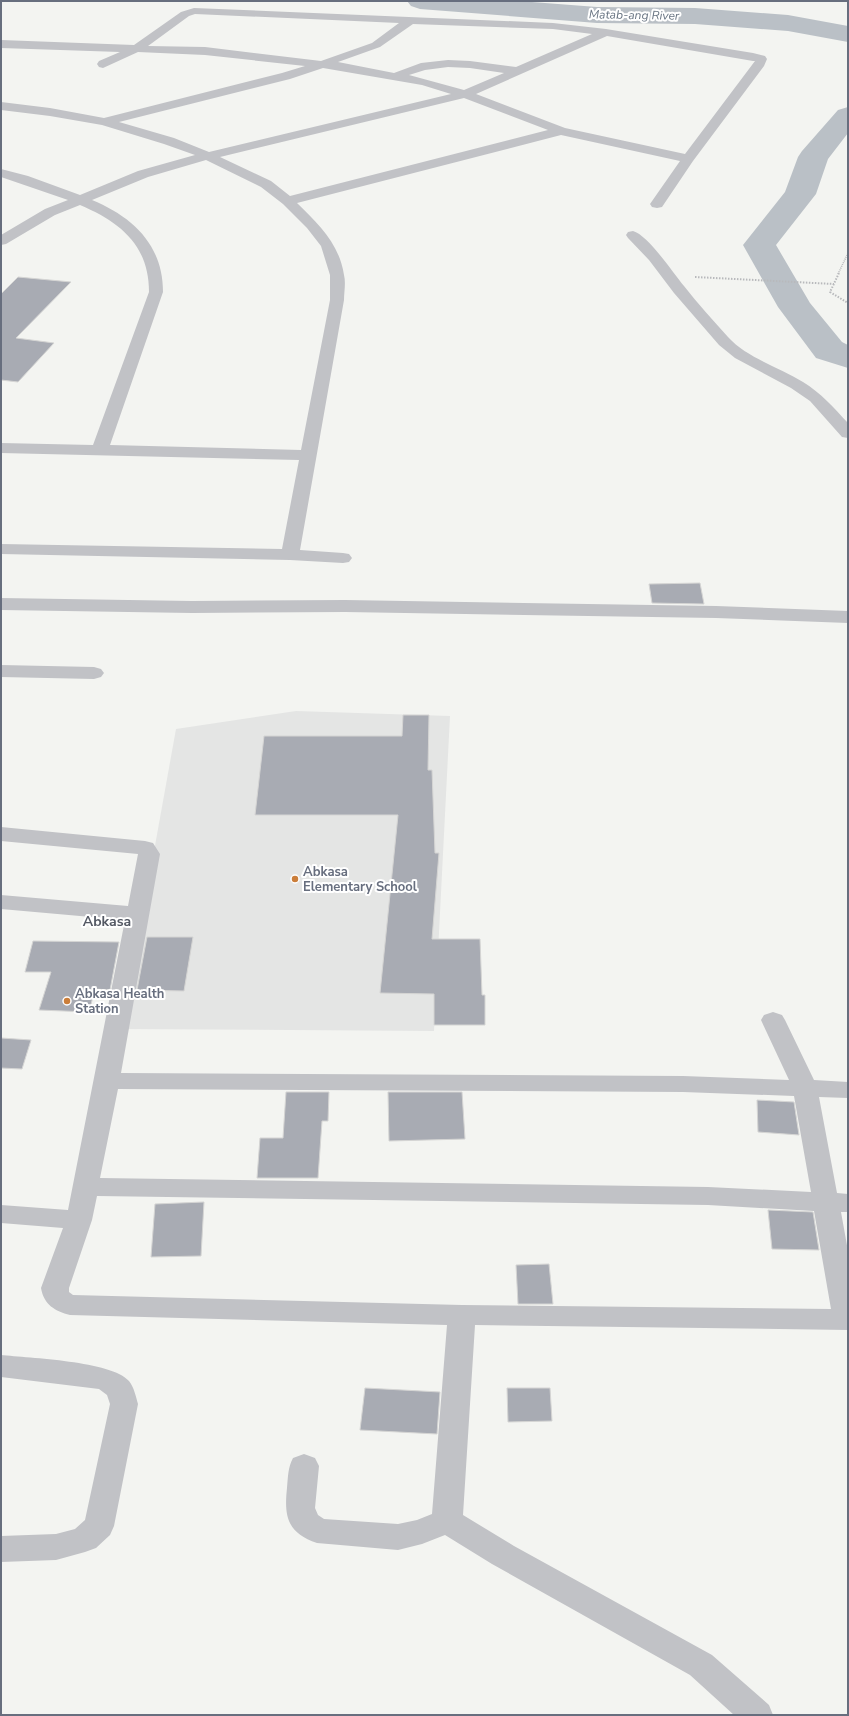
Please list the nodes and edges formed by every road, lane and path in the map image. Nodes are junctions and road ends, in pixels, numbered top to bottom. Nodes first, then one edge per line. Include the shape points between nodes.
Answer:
1 (409, 21) junction
2 (606, 32) junction
3 (1, 44) edge
4 (138, 48) junction
5 (103, 64) dead end
6 (323, 64) junction
7 (516, 71) junction
8 (394, 77) junction
9 (465, 94) junction
10 (1, 106) edge
11 (104, 122) junction
12 (561, 131) junction
13 (208, 156) junction
14 (688, 159) junction
15 (1, 173) edge
16 (80, 199) junction
17 (288, 201) junction
18 (658, 204) dead end
19 (633, 235) dead end
20 (1, 241) edge
21 (848, 253) edge
22 (667, 274) junction
23 (834, 284) junction
24 (848, 303) edge
25 (848, 433) edge
26 (1, 448) edge
27 (100, 450) junction
28 (308, 455) junction
29 (1, 549) edge
30 (290, 555) junction
31 (343, 558) dead end
32 (1, 604) edge
33 (848, 617) edge
34 (1, 671) edge
35 (94, 673) dead end
36 (1, 834) edge
37 (1, 902) edge
38 (137, 914) junction
39 (773, 1020) dead end
40 (108, 1081) junction
41 (805, 1088) junction
42 (848, 1090) edge
43 (86, 1187) junction
44 (836, 1203) edge
45 (1, 1214) edge
46 (79, 1220) junction
47 (462, 1315) junction
48 (847, 1320) edge
49 (1, 1366) edge
50 (304, 1466) dead end
51 (447, 1521) junction
52 (1, 1549) edge
53 (757, 1715) edge

1 - 2 street via 552,26
1 - 4 street via 194,11 185,14
1 - 6 street via 376,45
2 - 7 street
2 - 14 street via 761,59
3 - 4 street
4 - 5 street
4 - 6 street via 205,51
6 - 8 street
6 - 11 street via 286,76
7 - 8 street via 446,63 424,66
7 - 9 street
8 - 9 street via 424,82
9 - 12 street
9 - 13 street
10 - 11 street
11 - 13 street via 181,145
12 - 14 street
12 - 17 street
13 - 16 street via 143,174
13 - 17 street via 266,184
14 - 18 street
15 - 16 street
16 - 20 street via 50,212
16 - 27 street via 102,209 126,226 138,238 155,271 156,292
17 - 28 street via 328,245 337,275 337,300
19 - 22 street
21 - 23 path
22 - 23 path
22 - 25 street via 724,342 741,355 816,398
23 - 24 path via 830,292
26 - 27 street
27 - 28 street
28 - 30 street
29 - 30 street
30 - 31 street
32 - 33 street via 345,606 716,612
34 - 35 street
36 - 38 street via 145,848 149,854
37 - 38 street
38 - 40 street
39 - 41 street
40 - 41 street via 675,1084
40 - 43 street
41 - 42 street
41 - 44 street
43 - 44 street via 708,1196
43 - 46 street
44 - 48 street
45 - 46 street
46 - 47 street via 55,1288 56,1297 70,1305
47 - 48 street
47 - 51 street
49 - 52 street via 107,1380 119,1390 124,1404 99,1526 84,1539 56,1547
50 - 51 street via 300,1508 305,1522 317,1531 398,1537 422,1532
51 - 53 street via 701,1665

